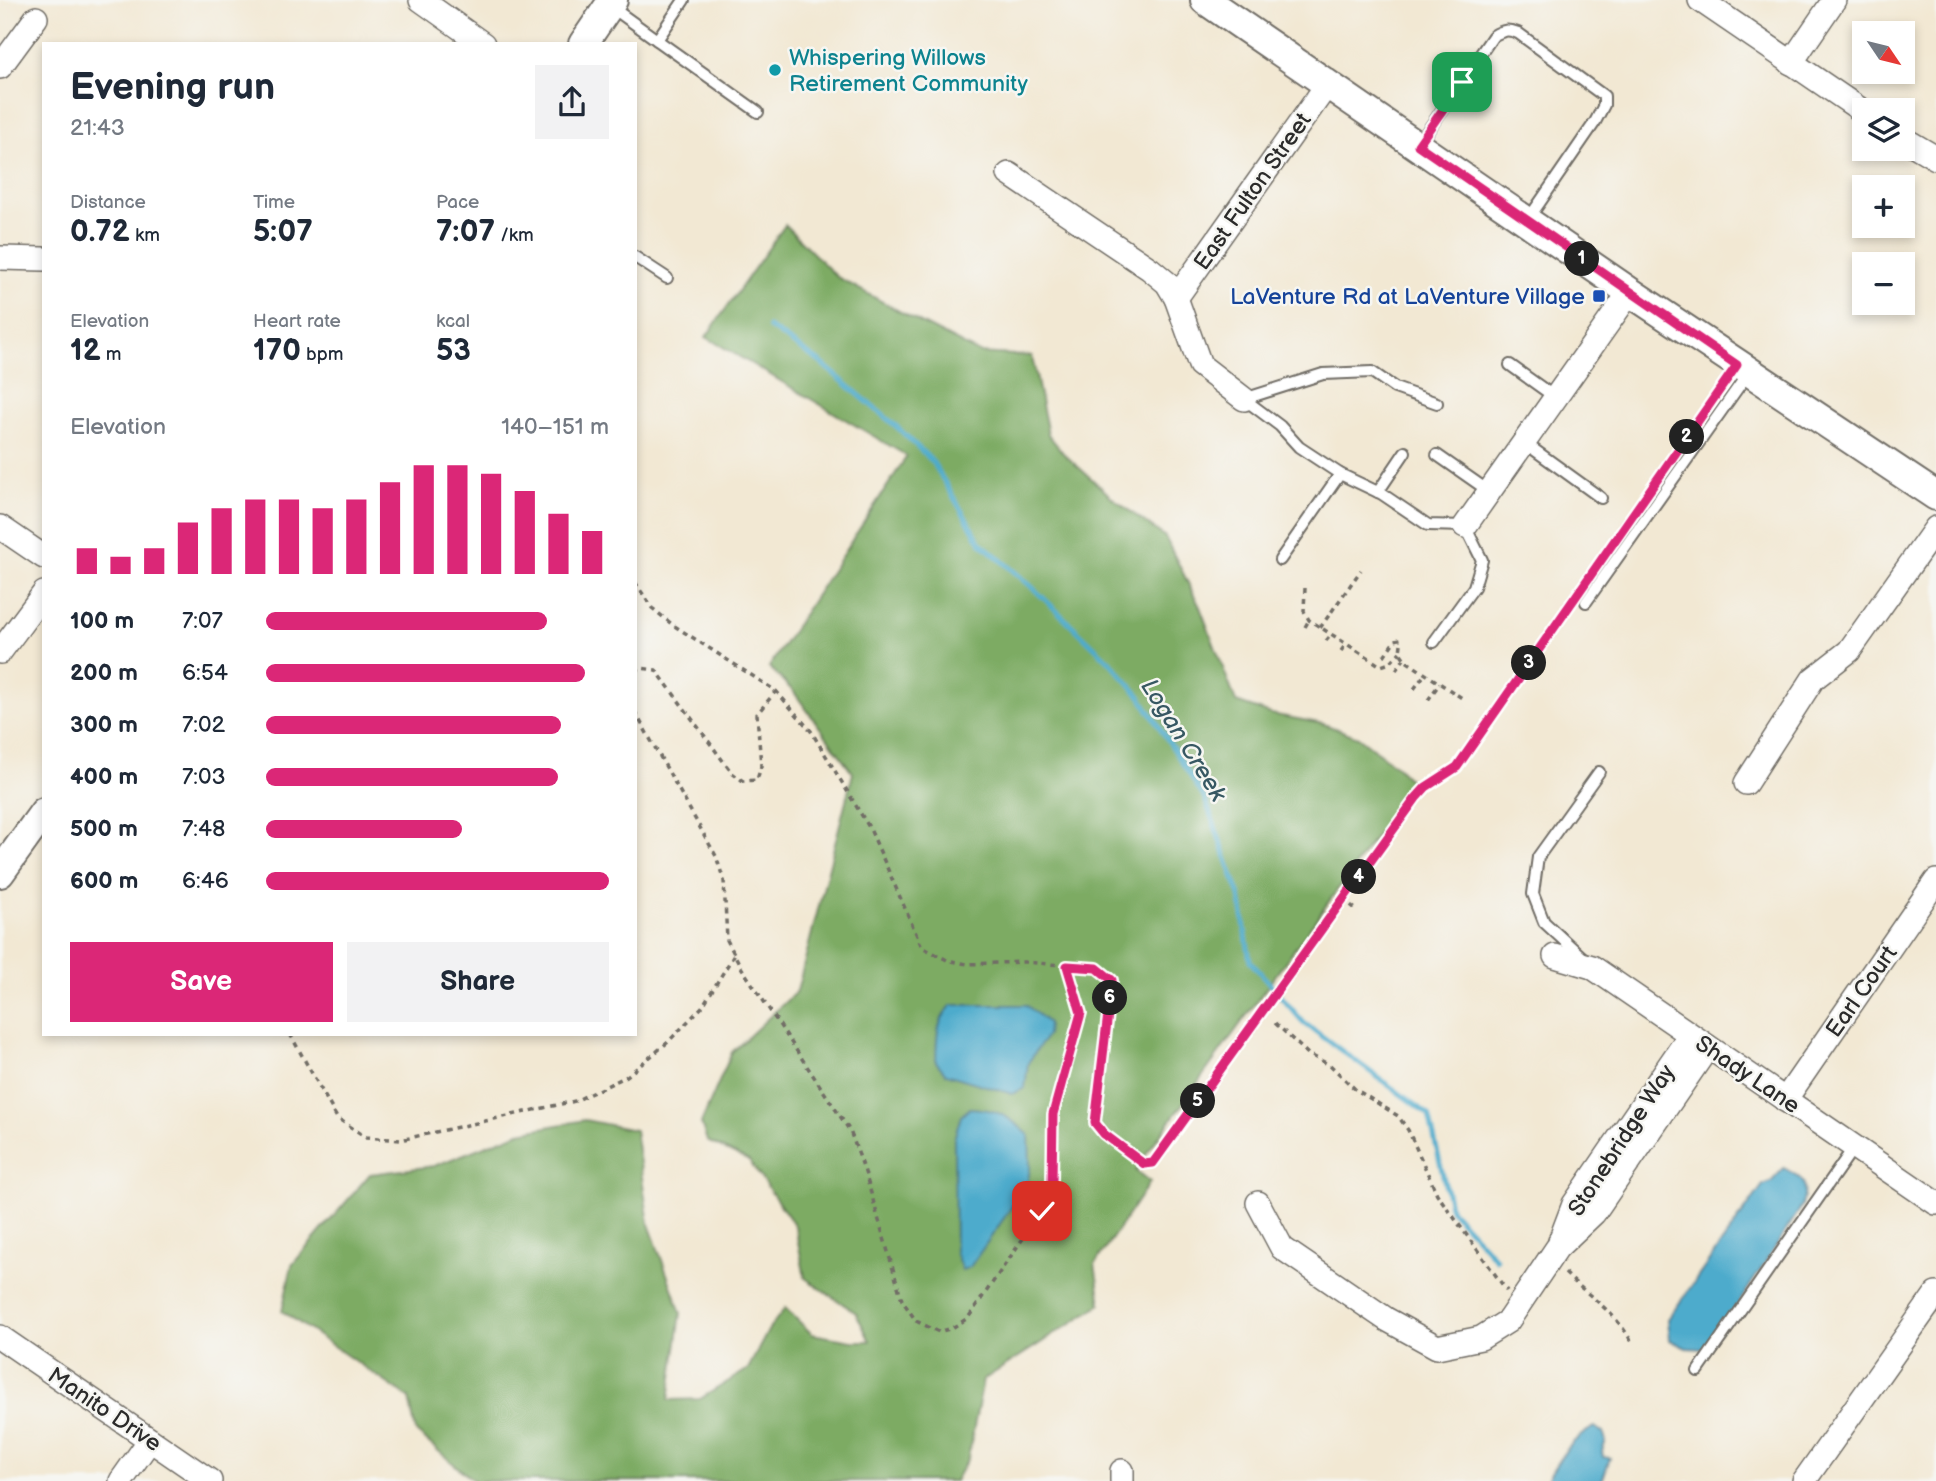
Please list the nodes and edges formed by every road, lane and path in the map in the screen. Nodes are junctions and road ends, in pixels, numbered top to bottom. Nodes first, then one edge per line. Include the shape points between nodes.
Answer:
1 (421, 0) edge
2 (684, 0) edge
3 (1205, 0) edge
4 (1700, 0) edge
5 (1834, 0) edge
6 (611, 3) edge
7 (36, 18) dead end
8 (657, 40) junction
9 (480, 42) edge
10 (584, 42) edge
11 (1791, 63) junction
12 (0, 67) edge
13 (1327, 85) junction
14 (1852, 104) edge
15 (758, 112) dead end
16 (1418, 145) junction
17 (1915, 146) edge
18 (1936, 158) edge
19 (1009, 173) dead end
20 (1527, 220) junction
21 (0, 258) edge
22 (637, 258) edge
23 (42, 259) edge
24 (667, 278) dead end
25 (1630, 292) junction
26 (1176, 298) junction
27 (1510, 365) dead end
28 (1749, 372) junction
29 (1556, 398) junction
30 (1244, 399) junction
31 (1437, 403) dead end
32 (1525, 443) junction
33 (1405, 453) dead end
34 (1437, 455) dead end
35 (1340, 474) junction
36 (1378, 492) junction
37 (1490, 492) junction
38 (1936, 496) edge
39 (1601, 498) dead end
40 (1465, 526) junction
41 (0, 527) edge
42 (1936, 528) edge
43 (42, 556) edge
44 (1280, 560) dead end
45 (1361, 570) dead end
46 (637, 585) edge
47 (1305, 588) dead end
48 (42, 596) edge
49 (1581, 598) joint
50 (1309, 620) junction
51 (1305, 627) dead end
52 (1320, 628) junction
53 (1331, 635) junction
54 (1405, 638) dead end
55 (1326, 641) dead end
56 (1434, 642) dead end
57 (1401, 643) dead end
58 (1346, 644) junction
59 (1341, 651) dead end
60 (0, 652) edge
61 (1400, 652) junction
62 (1384, 656) dead end
63 (1404, 659) junction
64 (637, 670) edge
65 (1396, 670) dead end
66 (1425, 674) junction
67 (1440, 683) junction
68 (1414, 689) dead end
69 (776, 691) junction
70 (1462, 698) dead end
71 (1428, 700) dead end
72 (637, 716) edge
73 (1599, 772) dead end
74 (1746, 783) dead end
75 (42, 816) edge
76 (0, 873) edge
77 (1936, 881) edge
78 (1343, 899) junction
79 (1358, 911) dead end
80 (734, 955) junction
81 (1555, 956) dead end
82 (1067, 966) junction
83 (1592, 967) junction
84 (1275, 1023) dead end
85 (291, 1036) edge
86 (1700, 1041) junction
87 (1785, 1100) junction
88 (1854, 1147) junction
89 (1258, 1203) dead end
90 (1936, 1203) edge
91 (1559, 1259) junction
92 (1936, 1294) edge
93 (1513, 1299) dead end
94 (1928, 1323) edge
95 (0, 1337) edge
96 (1633, 1345) dead end
97 (1698, 1371) dead end
98 (150, 1440) junction
99 (121, 1481) edge
100 (210, 1481) edge
101 (1804, 1481) edge

1 - 9 street
2 - 8 lane
3 - 13 street
4 - 11 street
5 - 11 street
6 - 8 lane
6 - 10 street
7 - 12 street
8 - 15 lane
11 - 14 street
13 - 16 street
13 - 26 street, East Fulton Street
16 - 20 street
16 - 20 lane via 1493,36 1502,30 1518,33 1604,96 1595,122
17 - 18 street
19 - 26 street via 1150,269
20 - 25 street
21 - 23 street
22 - 24 lane
25 - 28 street
25 - 29 street
26 - 30 street via 1200,365
27 - 29 lane
28 - 38 street
28 - 49 lane
29 - 32 street
30 - 31 lane via 1323,374 1372,372 1395,388
30 - 35 lane via 1299,447
32 - 37 street
32 - 39 lane
33 - 36 lane
34 - 37 lane
35 - 36 lane
35 - 44 lane
36 - 40 lane via 1428,525
37 - 40 street
40 - 56 lane via 1482,560 1474,587
41 - 43 street
42 - 74 street via 1849,651 1813,679
45 - 52 path
46 - 69 path via 652,608 673,625
47 - 50 path via 1304,611
48 - 60 street
49 - 78 path via 1457,767 1416,798
50 - 51 path
50 - 52 path
52 - 53 path
53 - 55 path
53 - 58 path
54 - 62 path via 1395,640
57 - 61 path
58 - 59 path
58 - 61 path via 1381,666
61 - 63 path
63 - 65 path
63 - 66 path
64 - 69 path via 656,670 732,773 743,781 757,779 761,766 757,714
66 - 67 path
66 - 68 path
67 - 70 path
67 - 71 path
69 - 82 path via 811,731 870,829 922,947 967,964
72 - 80 path via 716,856 724,881 727,940
73 - 83 lane via 1538,857 1533,894 1544,922
75 - 76 street
77 - 87 street, Earl Court
78 - 79 path
78 - 82 path via 1153,1163 1144,1164 1095,1123 1112,980 1097,968
80 - 82 path via 850,1130 902,1300 916,1321 939,1332 968,1318 1042,1211 1052,1182 1053,1114 1081,1013
80 - 85 path via 702,1007 667,1044 627,1076 575,1101 400,1140 366,1137 337,1118
81 - 83 street, Shady Lane
83 - 86 street, Shady Lane
84 - 93 path via 1308,1054 1398,1116 1437,1194
86 - 87 street, Shady Lane
86 - 91 street, Stonebridge Way via 1574,1204
87 - 88 street, Shady Lane
88 - 90 street, Shady Lane
88 - 97 lane
89 - 91 street, Stonebridge Way via 1282,1248 1386,1319 1437,1347 1481,1338 1508,1321
91 - 96 path via 1578,1286 1608,1308
92 - 94 street
94 - 101 street
95 - 98 street, Manito Drive
98 - 99 street
98 - 100 street, Manito Drive

